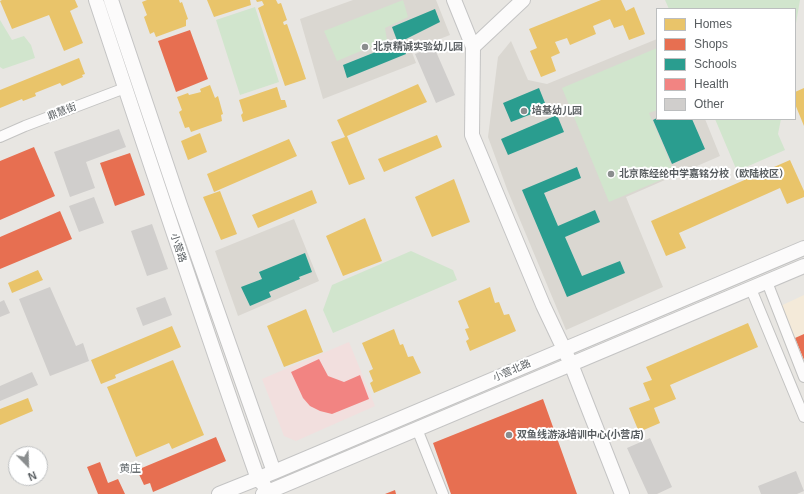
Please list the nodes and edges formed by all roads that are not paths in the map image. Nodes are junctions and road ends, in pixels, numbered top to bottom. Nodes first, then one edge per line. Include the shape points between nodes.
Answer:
1 (96, 0) edge
2 (111, 0) edge
3 (454, 0) edge
4 (523, 0) edge
5 (473, 47) junction
6 (125, 88) junction
7 (0, 137) edge
8 (804, 248) edge
9 (804, 266) edge
10 (767, 282) junction
11 (750, 288) junction
12 (564, 349) junction
13 (571, 364) junction
14 (804, 377) edge
15 (804, 417) edge
16 (417, 429) junction
17 (274, 472) junction
18 (258, 479) junction
19 (267, 493) edge
20 (219, 494) edge
21 (443, 494) edge
22 (622, 494) edge

1 - 6 street, 小营路
2 - 17 street, 小营路 via 182,212
3 - 5 street
4 - 5 street
5 - 12 street via 472,135
6 - 7 street, 鼎慧街
6 - 18 street, 小营路
8 - 12 street, 小营北路
9 - 10 street, 小营北路
10 - 11 street, 小营北路
10 - 14 street
11 - 13 street, 小营北路
11 - 15 street
12 - 13 street
12 - 17 street, 小营北路
13 - 16 street, 小营北路
13 - 22 street
16 - 19 street, 小营北路
16 - 21 street
17 - 18 street, 小营北路
17 - 19 street
18 - 19 street, 小营路
18 - 20 street, 小营北路

